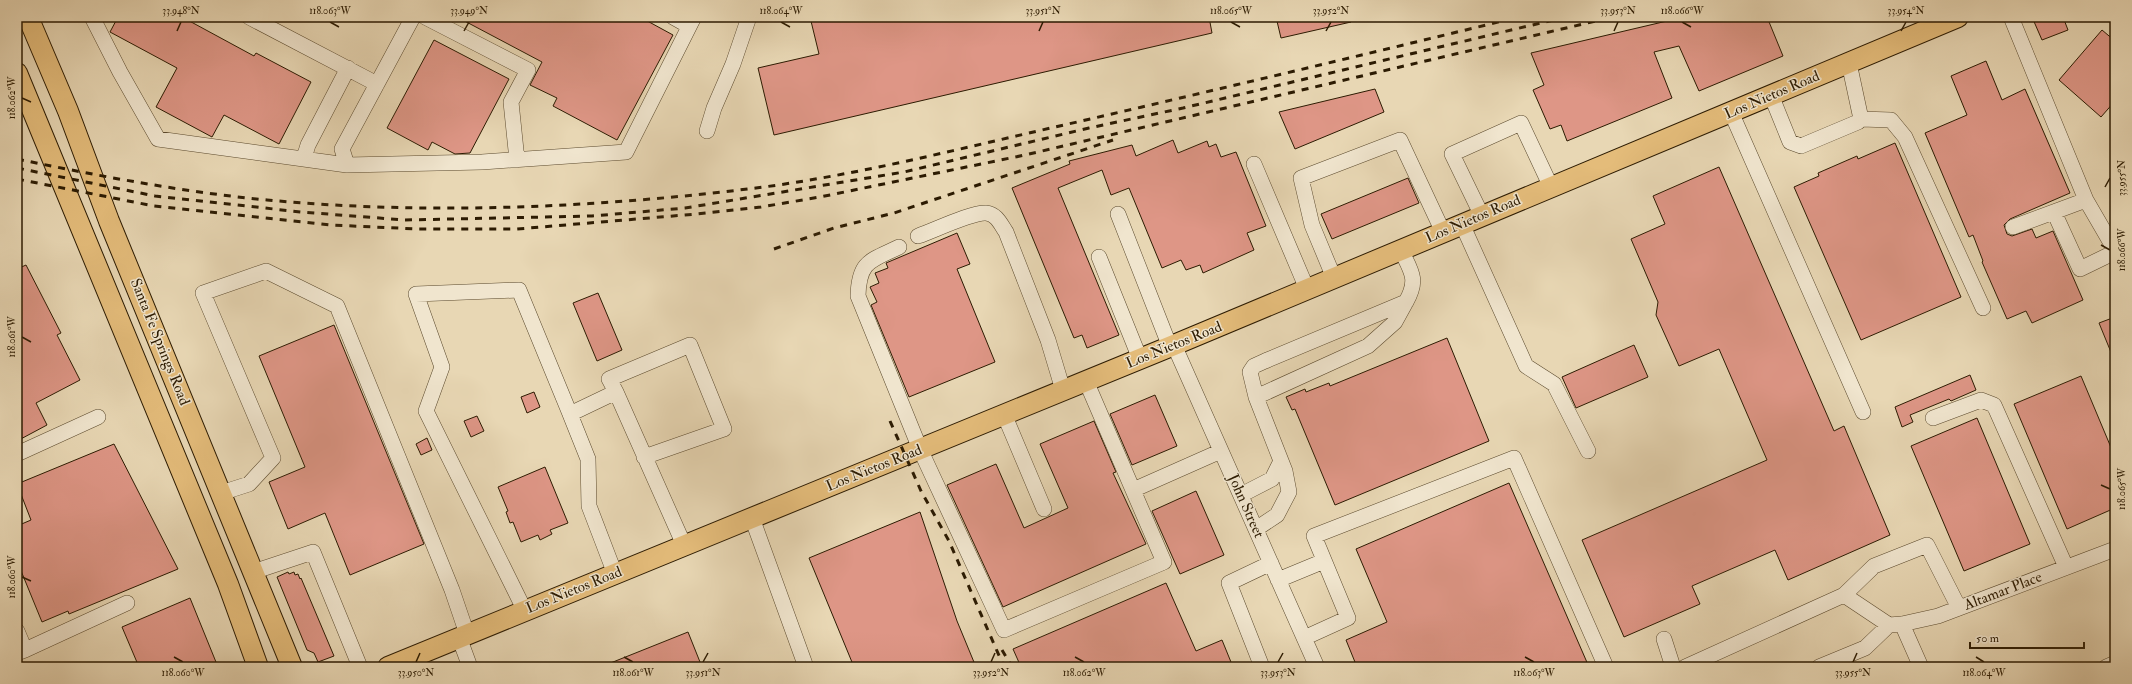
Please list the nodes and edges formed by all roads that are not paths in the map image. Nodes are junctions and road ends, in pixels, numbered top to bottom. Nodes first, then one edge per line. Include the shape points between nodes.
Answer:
1 (28, 17) edge
2 (92, 17) edge
3 (249, 17) edge
4 (413, 17) edge
5 (425, 17) edge
6 (672, 17) edge
7 (749, 17) edge
8 (1958, 17) edge
9 (2011, 17) edge
10 (692, 22) edge
11 (1849, 63) junction
12 (348, 68) junction
13 (17, 73) edge
14 (378, 84) junction
15 (1771, 95) junction
16 (1731, 112) junction
17 (1861, 119) junction
18 (707, 131) dead end
19 (304, 158) junction
20 (518, 160) junction
21 (1254, 164) dead end
22 (347, 165) junction
23 (1551, 187) junction
24 (2086, 200) junction
25 (2054, 212) junction
26 (1118, 214) dead end
27 (1482, 216) junction
28 (1462, 224) junction
29 (2013, 227) dead end
30 (1443, 232) junction
31 (918, 236) dead end
32 (899, 246) dead end
33 (1401, 250) junction
34 (2115, 251) edge
35 (1099, 257) dead end
36 (1334, 278) junction
37 (1308, 289) junction
38 (1406, 302) junction
39 (1983, 308) dead end
40 (1172, 346) junction
41 (1140, 359) junction
42 (1086, 381) junction
43 (1063, 390) junction
44 (616, 392) junction
45 (1256, 397) junction
46 (1863, 412) dead end
47 (570, 414) junction
48 (1004, 414) junction
49 (98, 416) dead end
50 (1933, 418) dead end
51 (920, 448) junction
52 (1588, 450) dead end
53 (1221, 451) junction
54 (17, 454) edge
55 (644, 457) junction
56 (1281, 461) junction
57 (1133, 490) junction
58 (221, 493) junction
59 (1241, 495) junction
60 (194, 502) junction
61 (1044, 509) dead end
62 (752, 518) junction
63 (1256, 528) junction
64 (684, 545) junction
65 (2115, 548) edge
66 (1324, 561) junction
67 (1271, 563) junction
68 (2066, 567) junction
69 (253, 572) junction
70 (615, 574) junction
71 (1278, 580) junction
72 (1844, 595) junction
73 (126, 603) dead end
74 (1959, 608) junction
75 (525, 611) junction
76 (1895, 624) junction
77 (17, 631) edge
78 (463, 636) junction
79 (1304, 638) junction
80 (1664, 638) dead end
81 (21, 652) edge
82 (2115, 663) edge
83 (258, 667) edge
84 (292, 667) edge
85 (360, 667) edge
86 (388, 667) edge
87 (470, 667) edge
88 (806, 667) edge
89 (1262, 667) edge
90 (1317, 667) edge
91 (1606, 667) edge
92 (1673, 667) edge
93 (1685, 667) edge
94 (1819, 667) edge
95 (1921, 667) edge
96 (2106, 667) edge

1 - 58 main road, Santa Fe Springs Road
2 - 19 street via 158,139
3 - 12 street
4 - 14 street
5 - 20 street via 528,70 511,102
6 - 10 street
7 - 18 street
8 - 11 main road, Los Nietos Road
9 - 24 street
10 - 20 street via 626,152
11 - 15 main road, Los Nietos Road
11 - 17 street
12 - 14 street
12 - 19 street via 308,145
13 - 60 main road, Santa Fe Springs Road
14 - 22 street via 342,149
15 - 16 main road, Los Nietos Road
15 - 17 street via 1790,142 1801,146
16 - 23 main road, Los Nietos Road
16 - 46 street
17 - 39 street via 1891,120 1905,137
19 - 22 street
20 - 22 street
21 - 37 street
23 - 27 main road, Los Nietos Road
23 - 27 street via 1521,123 1452,154
24 - 25 street
24 - 34 street
25 - 29 street
25 - 34 street via 2080,269
26 - 40 street, John Street
27 - 28 main road, Los Nietos Road
28 - 30 main road, Los Nietos Road
28 - 52 street via 1526,366 1554,384
30 - 33 main road, Los Nietos Road
30 - 36 street via 1400,140 1301,178 1312,225
31 - 43 street via 976,214 987,213 997,219 1006,232 1048,340
32 - 51 street via 867,263 858,280 858,296
33 - 36 main road, Los Nietos Road
33 - 38 street via 1412,277 1413,290
35 - 41 street
36 - 37 main road, Los Nietos Road
37 - 40 main road, Los Nietos Road
38 - 45 street via 1395,322 1368,346
38 - 45 street via 1254,366 1250,372
40 - 41 main road, Los Nietos Road
40 - 53 street, John Street
41 - 42 main road, Los Nietos Road
42 - 43 main road, Los Nietos Road
42 - 57 street
43 - 48 main road, Los Nietos Road
44 - 47 street
44 - 55 street
44 - 55 street via 609,379 690,345 724,429
45 - 56 street
47 - 70 street via 588,459 588,506
47 - 75 street via 519,290 416,294 442,367 426,411
48 - 51 main road, Los Nietos Road
48 - 61 street
49 - 54 street
50 - 68 street via 1980,400 1994,405
51 - 57 street via 1004,630 1164,562
51 - 62 main road, Los Nietos Road
53 - 57 street
53 - 59 street, John Street
55 - 64 street
56 - 59 street via 1272,479
56 - 63 street via 1289,492 1277,515
58 - 60 main road
58 - 69 main road, Santa Fe Springs Road
58 - 78 street via 249,484 273,458 203,293 266,271 337,306 452,590
59 - 63 street, John Street
60 - 83 main road, Santa Fe Springs Road via 228,584
62 - 64 main road, Los Nietos Road
62 - 88 street
63 - 67 street, John Street
64 - 70 main road, Los Nietos Road
65 - 68 street, Altamar Place
66 - 71 street
66 - 79 street via 1348,618
66 - 91 street via 1314,536 1514,458
67 - 71 street, John Street
67 - 89 street via 1229,583
68 - 74 street, Altamar Place
69 - 84 main road, Santa Fe Springs Road
69 - 85 street via 313,552
70 - 75 main road, Los Nietos Road
71 - 79 street, John Street
72 - 74 street via 1874,566 1927,545
72 - 76 street
72 - 93 street
73 - 81 street
74 - 76 street, Altamar Place via 1938,616
75 - 78 main road, Los Nietos Road
76 - 94 street via 1865,648
76 - 95 street
77 - 81 street
78 - 86 main road, Los Nietos Road
78 - 87 street
79 - 90 street, John Street
80 - 92 street
82 - 96 street

